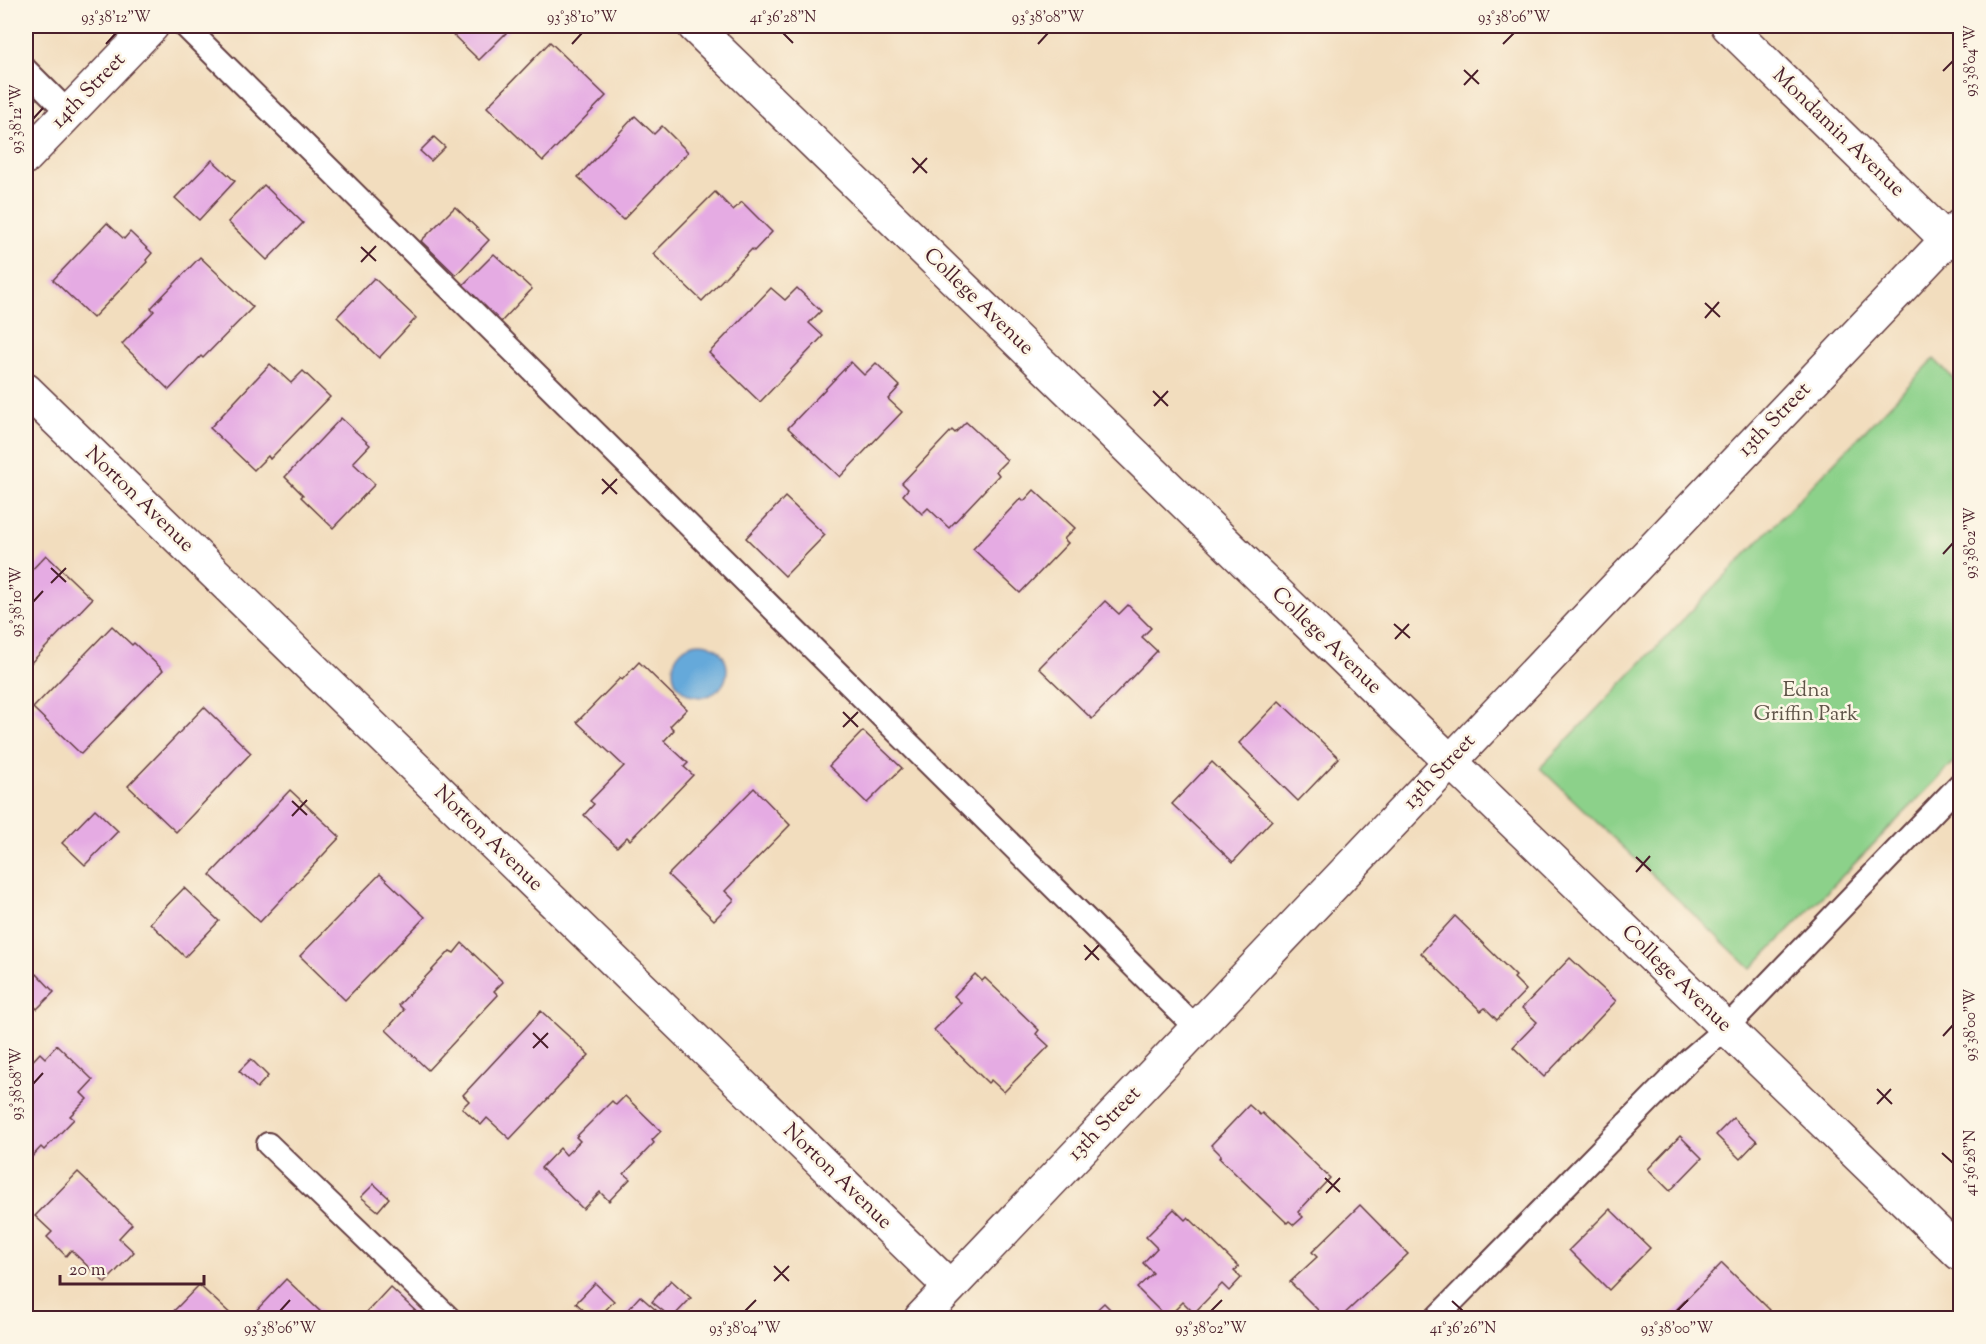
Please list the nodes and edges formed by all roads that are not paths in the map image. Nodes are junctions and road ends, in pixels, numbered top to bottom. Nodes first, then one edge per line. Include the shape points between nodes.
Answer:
1 (152, 26) edge
2 (184, 26) edge
3 (694, 26) edge
4 (1728, 26) edge
5 (26, 70) edge
6 (68, 112) junction
7 (26, 157) edge
8 (1954, 233) edge
9 (26, 390) edge
10 (1450, 761) junction
11 (1960, 784) edge
12 (1196, 1028) junction
13 (1726, 1028) junction
14 (268, 1144) dead end
15 (1960, 1254) edge
16 (950, 1287) junction
17 (449, 1318) edge
18 (921, 1318) edge
19 (1436, 1318) edge

1 - 6 street, 14th Street
2 - 12 lane
3 - 10 street, College Avenue
4 - 8 street, Mondamin Avenue
5 - 6 lane
6 - 7 street, 14th Street
8 - 10 street, 13th Street
9 - 16 street, Norton Avenue
10 - 12 street, 13th Street
10 - 13 street, College Avenue
11 - 13 lane
12 - 16 street, 13th Street
13 - 15 street, College Avenue
13 - 19 lane via 1690,1059
14 - 17 lane
16 - 18 street, 13th Street

